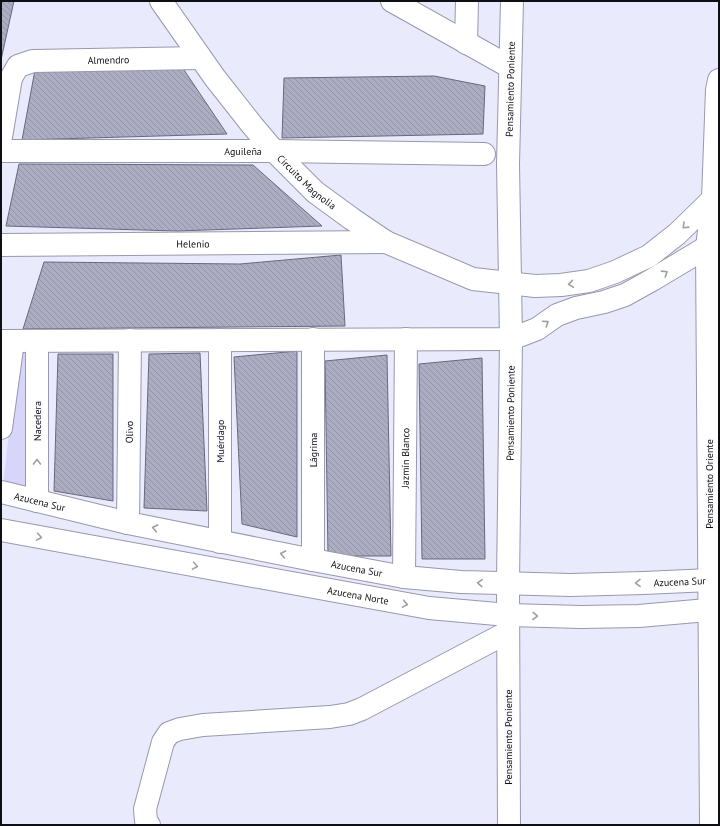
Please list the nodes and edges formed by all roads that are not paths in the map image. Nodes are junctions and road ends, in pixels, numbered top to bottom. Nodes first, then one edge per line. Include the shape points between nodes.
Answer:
1 (161, 1) edge
2 (392, 1) edge
3 (467, 1) edge
4 (512, 1) edge
5 (466, 43) junction
6 (200, 58) junction
7 (510, 67) junction
8 (719, 80) edge
9 (1, 137) edge
10 (1, 151) edge
11 (274, 151) junction
12 (484, 154) dead end
13 (716, 199) edge
14 (386, 242) junction
15 (1, 245) edge
16 (707, 247) junction
17 (510, 284) junction
18 (713, 287) edge
19 (313, 339) junction
20 (406, 339) junction
21 (511, 339) junction
22 (130, 340) junction
23 (220, 340) junction
24 (7, 341) edge
25 (37, 341) junction
26 (1, 428) edge
27 (1, 492) edge
28 (38, 500) junction
29 (128, 523) junction
30 (1, 530) edge
31 (220, 542) junction
32 (313, 560) junction
33 (404, 577) junction
34 (715, 579) edge
35 (508, 584) junction
36 (715, 609) edge
37 (508, 624) junction
38 (715, 706) edge
39 (715, 799) edge
40 (149, 825) edge
41 (509, 825) edge
42 (711, 825) edge

1 - 6 street, Circuito Magnolia
2 - 5 street
3 - 5 street
4 - 7 street, Pensamiento Poniente
5 - 7 street
6 - 9 street, Almendro via 33,61 18,66 12,78
6 - 11 street, Circuito Magnolia
7 - 17 street, Pensamiento Poniente
8 - 13 street, Pensamiento Oriente
10 - 11 street, Aguileña
11 - 12 street, Aguileña
11 - 14 street, Circuito Magnolia via 315,192
13 - 16 street, Pensamiento Oriente
13 -> 17 street, Circuito Magnolia via 649,256 615,272 589,281 561,285
14 - 15 street, Helenio
14 - 17 street, Circuito Magnolia via 473,279
16 - 18 street, Pensamiento Oriente
21 -> 16 street via 537,329 576,308 625,295
17 - 21 street, Pensamiento Poniente
18 - 34 street, Pensamiento Oriente
19 - 20 street
19 - 23 street
19 - 32 street, Lágrima
20 - 21 street
20 - 33 street, Jazmín Blanco
21 - 35 street, Pensamiento Poniente
22 - 23 street
22 - 25 street
22 - 29 street, Olivo
23 - 31 street, Muérdago
24 - 25 street
24 - 26 street
28 -> 25 street, Nacedera
27 - 28 street, Azucena Sur
28 - 29 street, Azucena Sur
31 -> 29 street, Azucena Sur
30 -> 37 street, Azucena Norte
32 -> 31 street, Azucena Sur
32 - 33 street, Azucena Sur
35 -> 33 street, Azucena Sur
34 -> 35 street, Azucena Sur via 570,585
34 - 36 street, Pensamiento Oriente
35 - 37 street, Pensamiento Poniente
37 -> 36 street, Azucena Norte
36 - 38 street, Pensamiento Oriente
37 - 40 street via 362,709 349,714 204,725 169,733 163,742 145,809
37 - 41 street, Pensamiento Poniente
38 - 39 street, Pensamiento Oriente
39 - 42 street, Pensamiento Oriente

